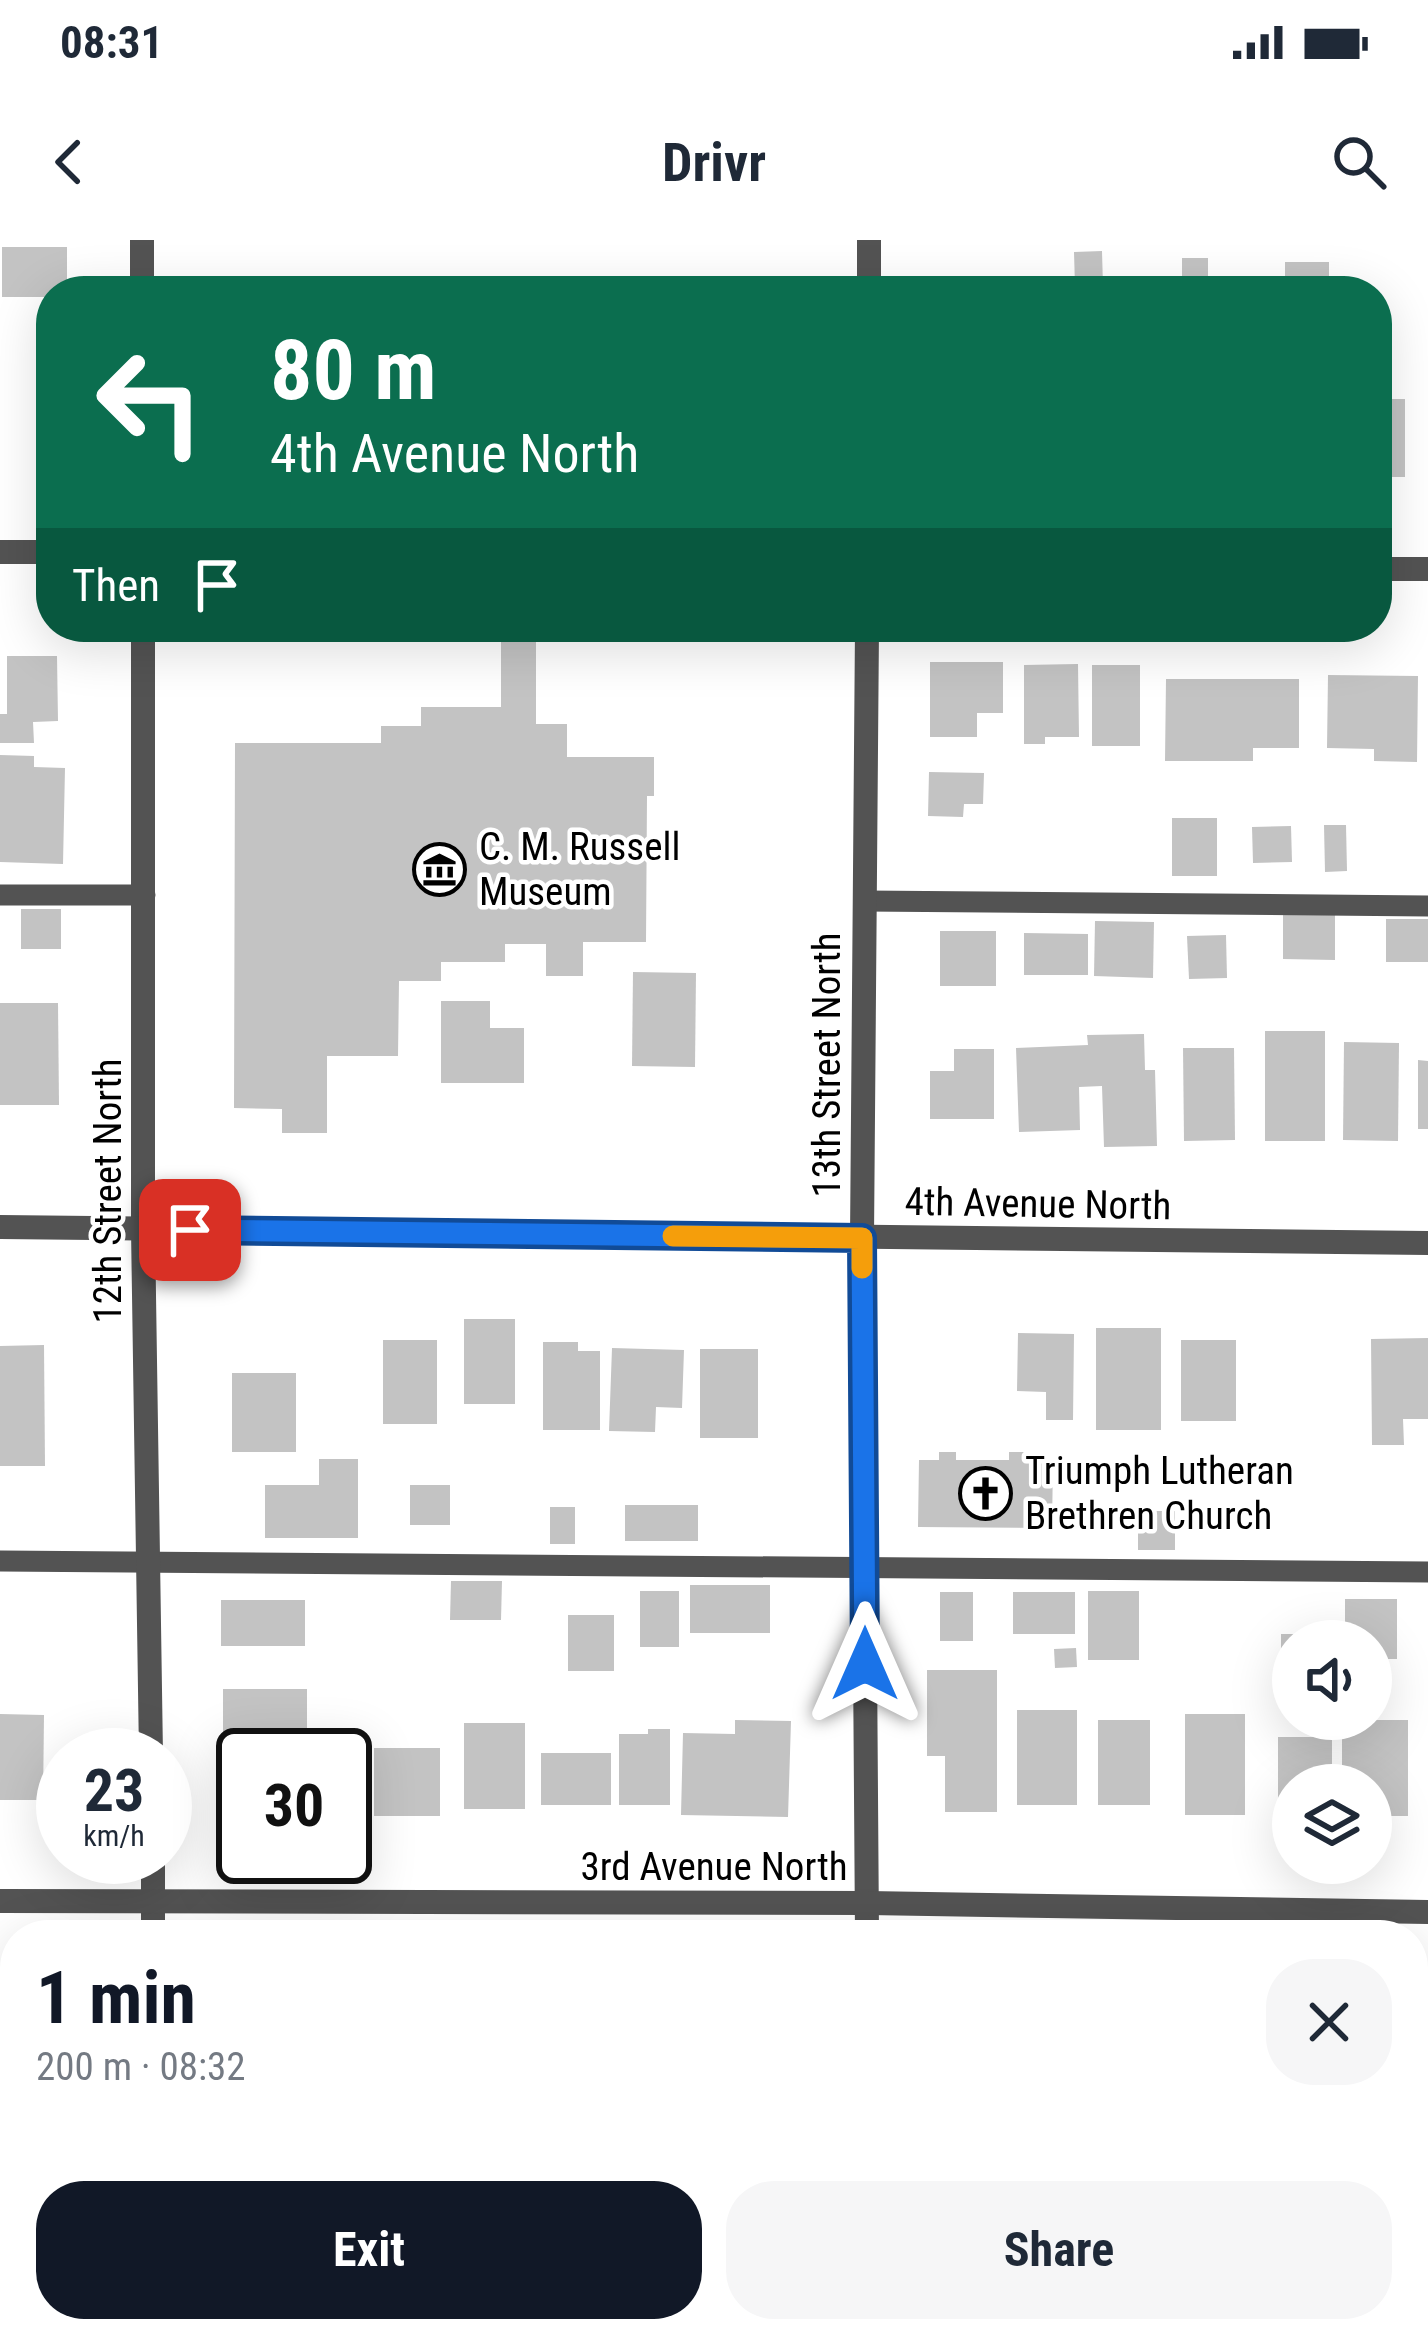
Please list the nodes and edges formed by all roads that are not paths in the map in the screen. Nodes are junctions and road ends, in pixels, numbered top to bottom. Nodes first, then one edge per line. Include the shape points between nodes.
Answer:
1 (142, 240) edge
2 (869, 240) edge
3 (142, 276) edge
4 (869, 276) edge
5 (0, 552) edge
6 (36, 552) edge
7 (1392, 568) edge
8 (1428, 569) edge
9 (143, 642) edge
10 (867, 642) edge
11 (0, 895) edge
12 (145, 895) junction
13 (864, 901) junction
14 (1428, 906) edge
15 (0, 1227) edge
16 (142, 1229) junction
17 (862, 1238) junction
18 (1428, 1244) edge
19 (0, 1562) edge
20 (148, 1562) junction
21 (864, 1569) junction
22 (1428, 1572) edge
23 (151, 1728) edge
24 (154, 1884) edge
25 (0, 1900) edge
26 (154, 1904) junction
27 (868, 1904) junction
28 (1428, 1912) edge
29 (153, 1920) edge
30 (867, 1920) edge

1 - 3 street
2 - 4 street
5 - 6 street
7 - 8 street
9 - 12 street, 12th Street North
10 - 13 street, 13th Street North
11 - 12 lane
12 - 16 street, 12th Street North
13 - 14 lane
13 - 17 street, 13th Street North
15 - 16 street, 4th Avenue North
16 - 17 street, 4th Avenue North
16 - 20 street, 12th Street North
17 - 18 street, 4th Avenue North
17 - 21 street, 13th Street North
19 - 20 lane
20 - 21 lane
20 - 23 street, 12th Street North
21 - 22 lane
21 - 27 street, 13th Street North
24 - 26 street
25 - 26 street, 3rd Avenue North
26 - 27 street, 3rd Avenue North
26 - 29 street
27 - 28 street, 3rd Avenue North
27 - 30 street, 13th Street North

